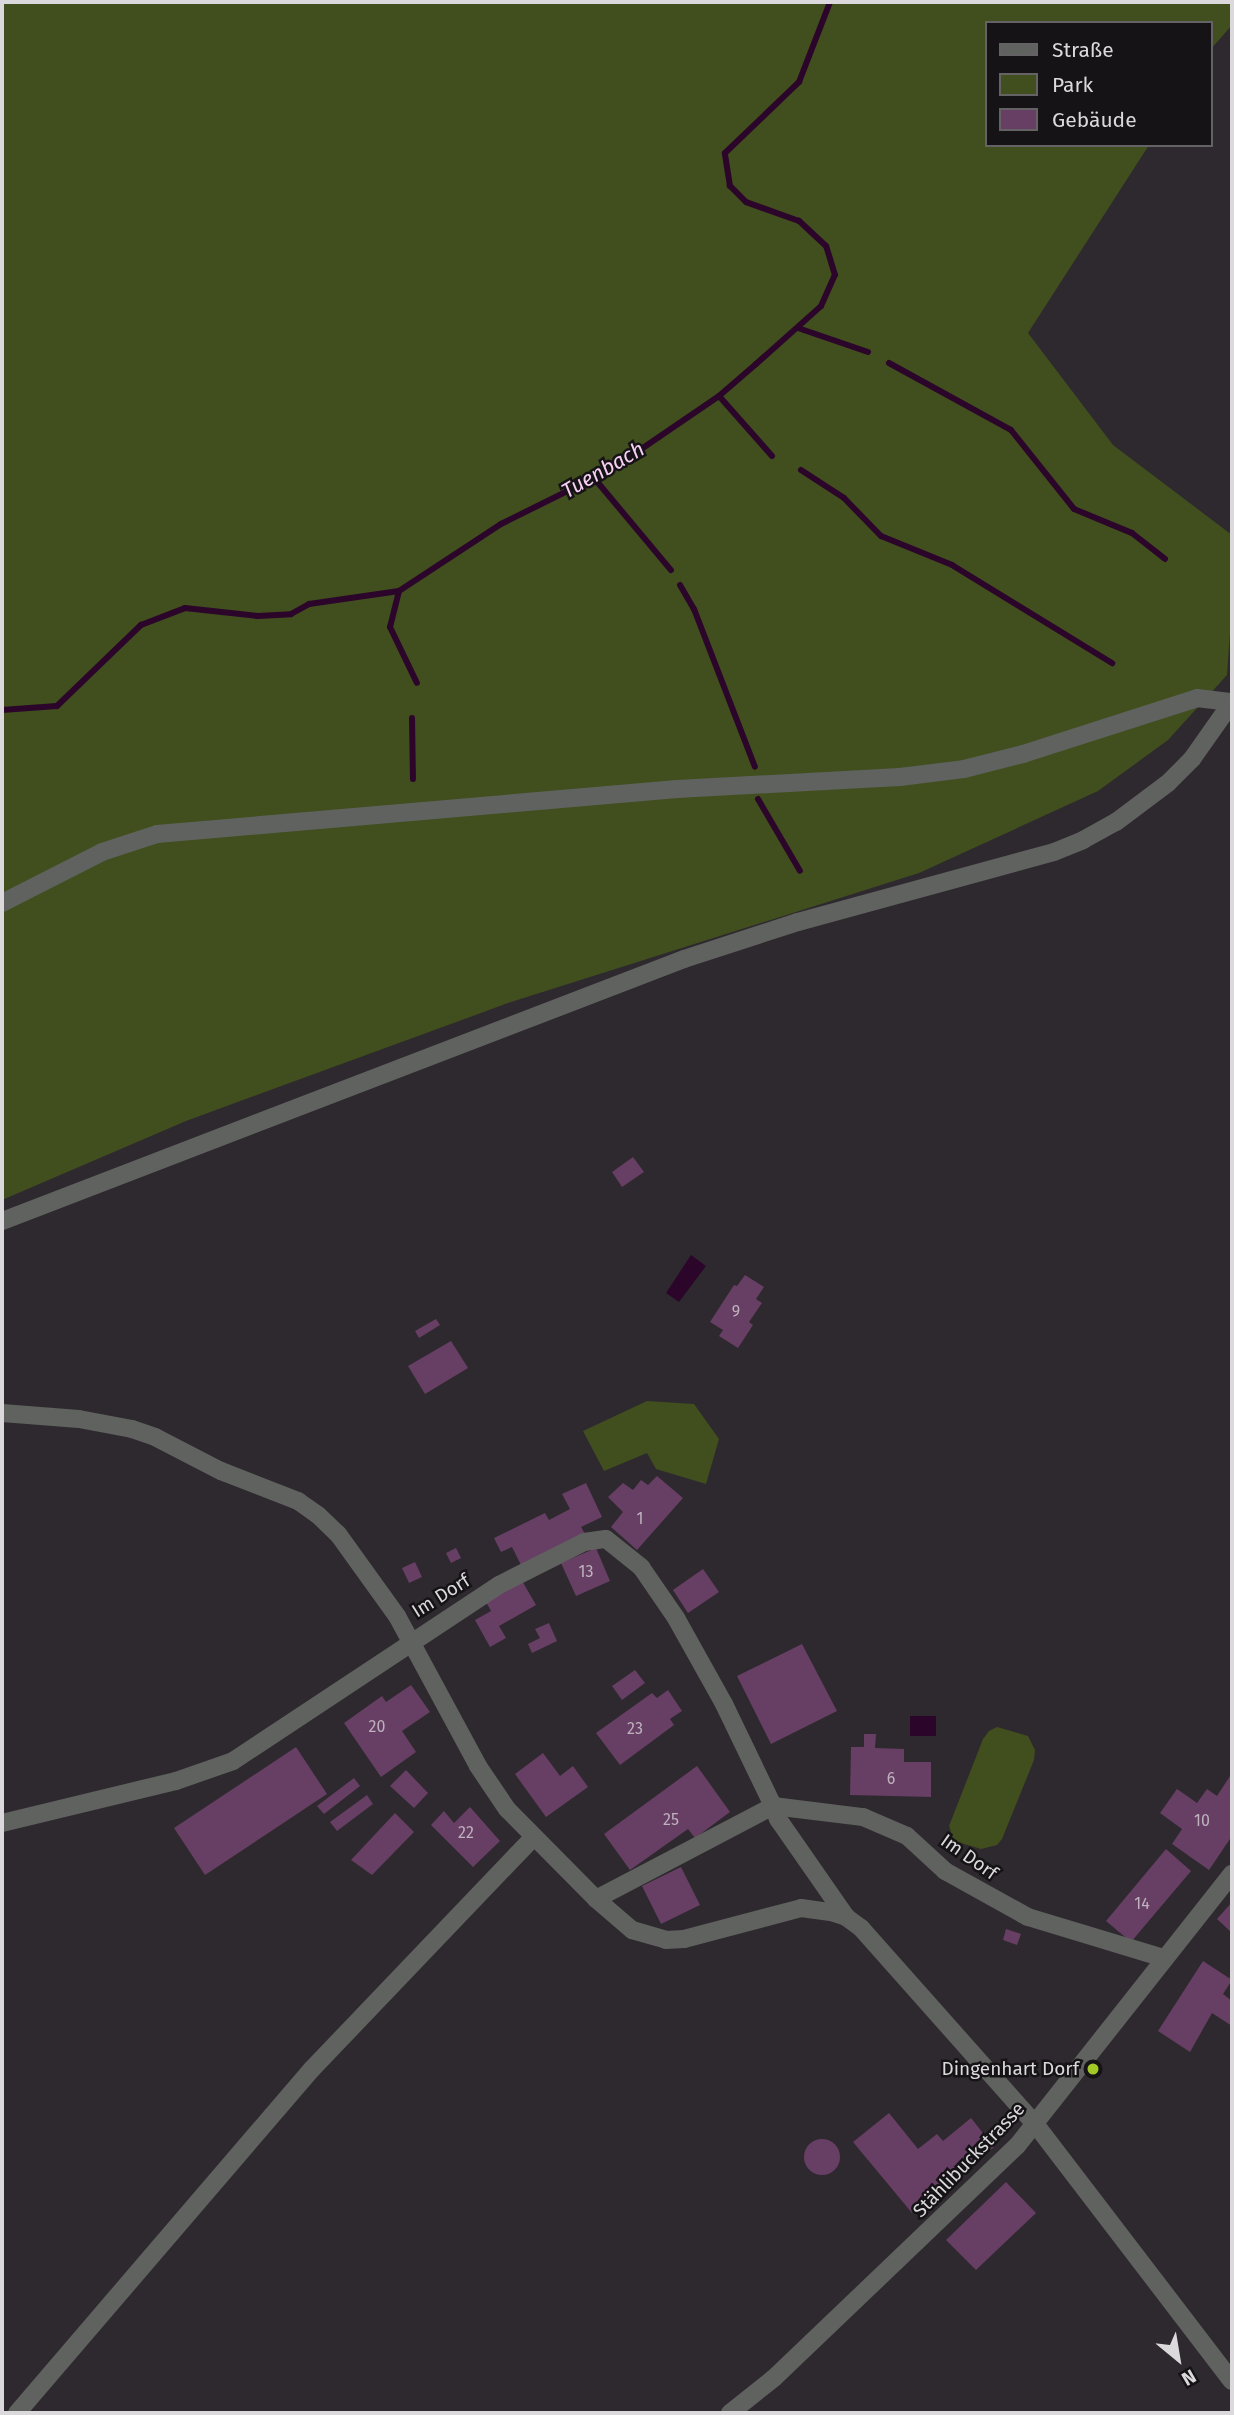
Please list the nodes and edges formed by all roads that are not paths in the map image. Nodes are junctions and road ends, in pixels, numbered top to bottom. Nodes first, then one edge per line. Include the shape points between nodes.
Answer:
1 (1232, 702) edge
2 (2, 903) edge
3 (2, 1221) edge
4 (2, 1413) edge
5 (412, 1640) junction
6 (773, 1806) junction
7 (2, 1823) edge
8 (534, 1837) junction
9 (1232, 1874) edge
10 (596, 1899) junction
11 (846, 1917) junction
12 (1164, 1958) junction
13 (1036, 2125) junction
14 (1232, 2381) edge
15 (17, 2413) edge
16 (730, 2413) edge

1 - 2 street via 1198,698 1011,757 900,777 677,789 157,834 102,852
1 - 3 street via 1192,759 1168,783 1083,840 684,959
4 - 5 street via 132,1429 298,1501 338,1534
5 - 6 street, Im Dorf via 499,1585 584,1542 606,1539 641,1567 676,1618
5 - 7 street via 300,1720 233,1761 176,1781
5 - 8 street, Im Dorf via 478,1766
6 - 10 street
6 - 11 street
6 - 12 street, Im Dorf via 863,1817 907,1836 945,1871 1028,1917
8 - 10 street, Im Dorf
8 - 15 street via 312,2069
9 - 12 street, Stählibuckstrasse
10 - 11 street, Im Dorf via 632,1930 666,1940 801,1908
11 - 13 street, Im Dorf via 861,1928
12 - 13 street, Stählibuckstrasse
13 - 14 street, Im Dorf
13 - 16 street, Stählibuckstrasse via 774,2378

